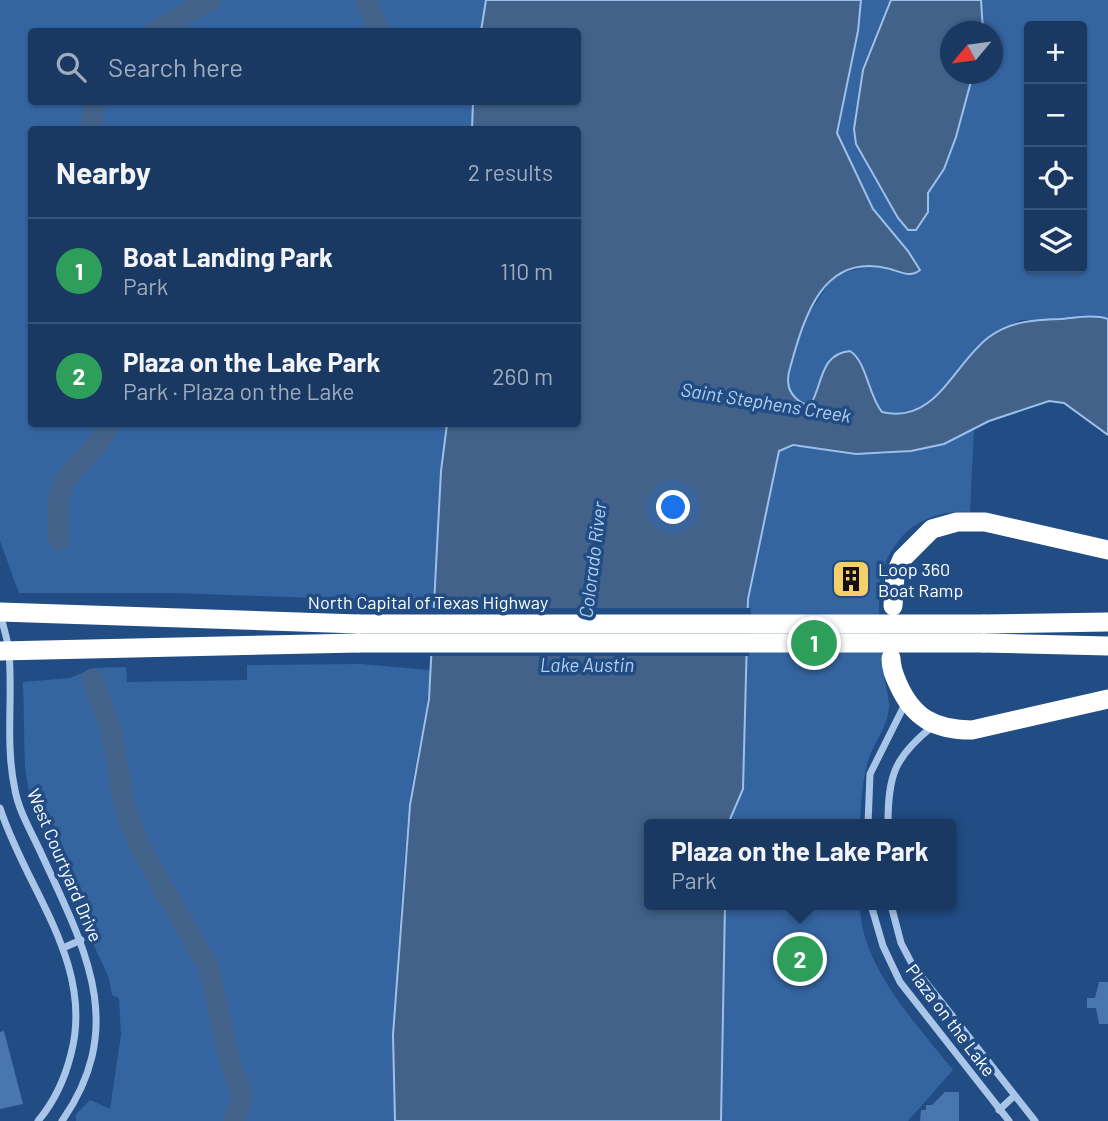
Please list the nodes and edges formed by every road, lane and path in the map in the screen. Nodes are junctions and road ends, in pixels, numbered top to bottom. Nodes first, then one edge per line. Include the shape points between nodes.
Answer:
1 (1108, 550) edge
2 (893, 606) dead end
3 (0, 612) edge
4 (1108, 622) edge
5 (984, 633) junction
6 (358, 634) junction
7 (1108, 646) edge
8 (4, 651) edge
9 (891, 658) dead end
10 (1108, 699) edge
11 (906, 703) junction
12 (934, 726) junction
13 (0, 808) edge
14 (868, 819) edge
15 (887, 819) edge
16 (873, 910) edge
17 (892, 910) edge
18 (81, 940) junction
19 (63, 947) junction
20 (1013, 1097) junction
21 (999, 1110) junction
22 (40, 1120) edge
23 (62, 1121) edge
24 (1009, 1121) edge
25 (1035, 1121) edge

1 - 2 highway via 985,522 957,522 932,529 902,559 895,575
3 - 6 highway, North Capital of Texas Highway
3 - 8 street, West Courtyard Drive
4 - 5 highway, North Capital of Texas Highway
5 - 6 highway, North Capital of Texas Highway, bridge
5 - 7 highway, North Capital of Texas Highway
6 - 8 highway, North Capital of Texas Highway
8 - 18 street, West Courtyard Drive via 15,792
9 - 11 highway
10 - 12 highway via 972,730
11 - 12 highway
11 - 14 street via 870,774
12 - 15 street via 896,763
13 - 19 street, West Courtyard Drive
16 - 21 street, Plaza on the Lake via 900,982
17 - 20 street, Plaza on the Lake via 913,966
18 - 19 street
18 - 23 street, West Courtyard Drive via 94,979 95,1042 89,1073
19 - 22 street, West Courtyard Drive via 74,981 77,1031 67,1070
20 - 21 street
20 - 25 street, Plaza on the Lake
21 - 24 street, Plaza on the Lake

